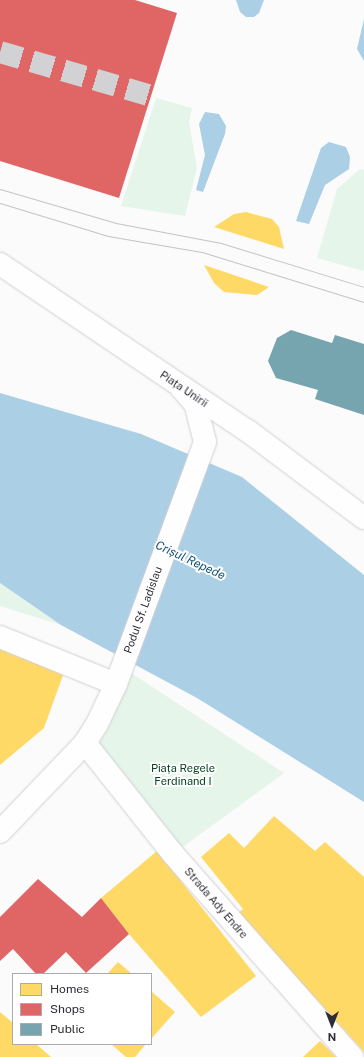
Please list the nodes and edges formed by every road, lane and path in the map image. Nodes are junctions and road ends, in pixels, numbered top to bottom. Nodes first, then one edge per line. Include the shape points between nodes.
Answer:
1 (0, 264) edge
2 (181, 388) junction
3 (248, 431) junction
4 (205, 444) junction
5 (364, 518) edge
6 (0, 637) edge
7 (121, 671) junction
8 (85, 743) junction
9 (0, 832) edge
10 (352, 1057) edge

1 - 2 street, Piața Unirii
2 - 3 street, Piața Unirii
2 - 4 street via 196,405
3 - 4 street via 219,432
3 - 5 street, Piața Unirii
4 - 7 street, Podul Sf. Ladislau
6 - 7 street
7 - 8 street
8 - 9 street
8 - 10 street, Strada Ady Endre via 173,854

